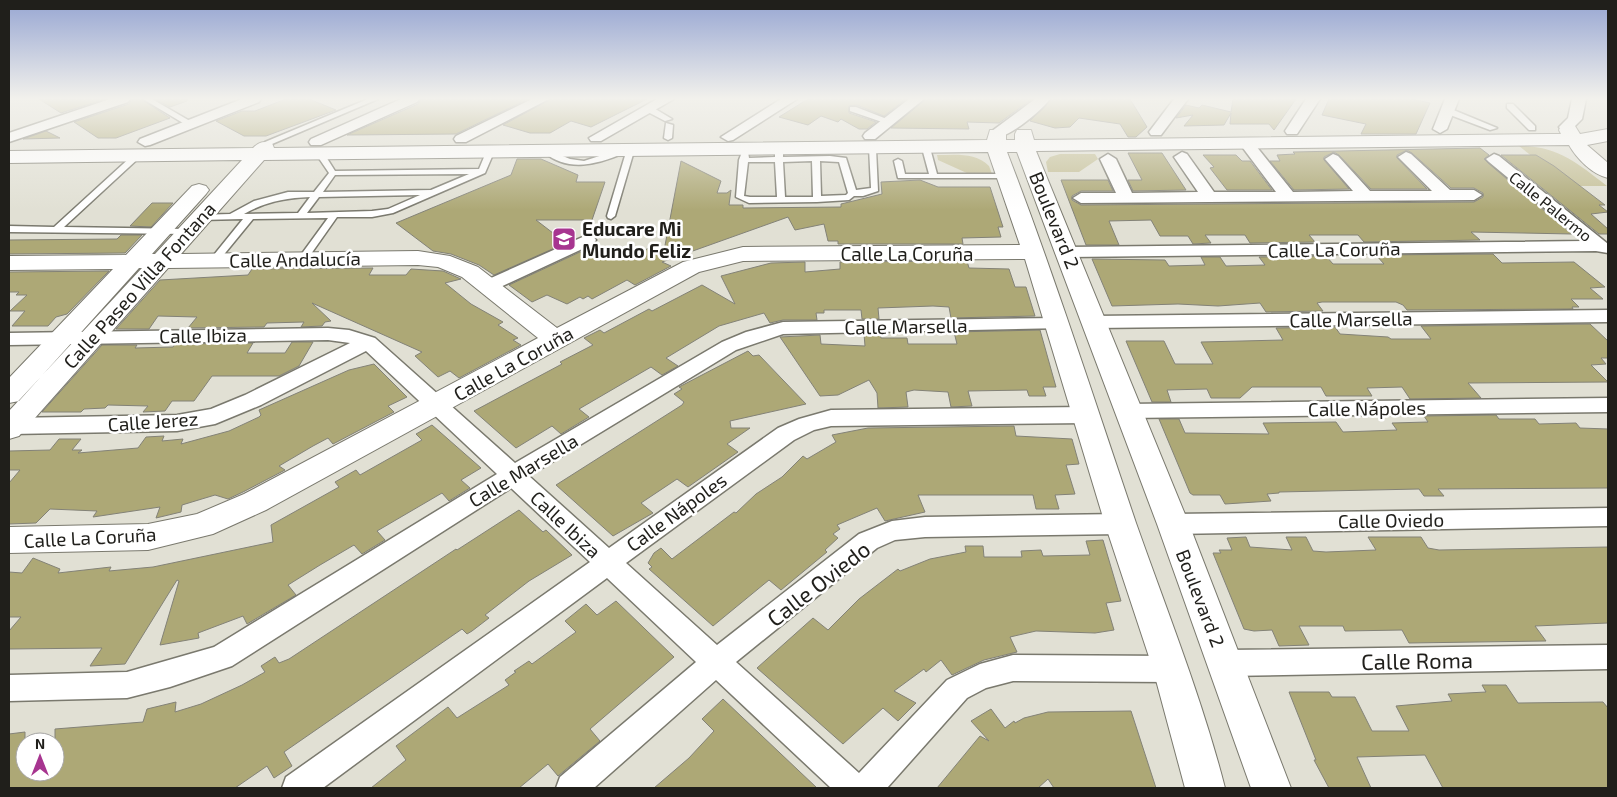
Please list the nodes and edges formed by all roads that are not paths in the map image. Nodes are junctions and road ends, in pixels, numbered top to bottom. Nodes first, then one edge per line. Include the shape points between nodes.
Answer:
1 (167, 136) edge
2 (283, 136) edge
3 (341, 136) edge
4 (469, 136) edge
5 (599, 136) edge
6 (608, 136) edge
7 (718, 136) edge
8 (731, 136) edge
9 (876, 136) edge
10 (1035, 136) edge
11 (1451, 136) edge
12 (1586, 136) edge
13 (1591, 136) edge
14 (836, 137) junction
15 (1012, 137) junction
16 (568, 138) junction
17 (596, 138) junction
18 (728, 138) junction
19 (461, 140) junction
20 (871, 142) junction
21 (9, 143) edge
22 (1247, 144) junction
23 (318, 148) junction
24 (926, 148) junction
25 (141, 149) junction
26 (251, 149) junction
27 (626, 151) junction
28 (490, 152) junction
29 (744, 155) junction
30 (779, 155) junction
31 (1608, 156) edge
32 (9, 157) edge
33 (1182, 157) dead end
34 (1406, 157) dead end
35 (1333, 158) dead end
36 (816, 159) junction
37 (1108, 159) dead end
38 (1494, 159) dead end
39 (898, 162) dead end
40 (482, 171) junction
41 (1608, 172) edge
42 (333, 174) junction
43 (934, 176) junction
44 (1008, 176) junction
45 (435, 192) junction
46 (318, 193) junction
47 (852, 193) junction
48 (1446, 195) junction
49 (1474, 195) dead end
50 (1289, 196) junction
51 (1366, 196) junction
52 (1209, 197) junction
53 (1081, 198) dead end
54 (1126, 198) junction
55 (817, 199) junction
56 (781, 200) junction
57 (334, 215) junction
58 (300, 216) junction
59 (610, 216) dead end
60 (232, 217) junction
61 (250, 217) junction
62 (193, 225) junction
63 (9, 229) edge
64 (56, 230) junction
65 (160, 232) junction
66 (587, 240) dead end
67 (1604, 249) edge
68 (1034, 252) junction
69 (1068, 252) junction
70 (304, 259) junction
71 (214, 260) junction
72 (160, 261) junction
73 (133, 262) junction
74 (9, 263) edge
75 (488, 286) junction
76 (1608, 316) edge
77 (1094, 322) junction
78 (1057, 324) junction
79 (92, 336) junction
80 (63, 337) junction
81 (9, 338) edge
82 (555, 339) junction
83 (368, 342) junction
84 (9, 394) edge
85 (438, 405) junction
86 (1608, 405) edge
87 (1127, 411) junction
88 (1087, 415) junction
89 (10, 428) edge
90 (513, 475) junction
91 (1608, 516) edge
92 (1121, 524) junction
93 (1173, 524) junction
94 (9, 540) edge
95 (607, 562) junction
96 (1608, 657) edge
97 (716, 662) junction
98 (1226, 663) junction
99 (1171, 669) junction
100 (9, 688) edge
101 (297, 788) edge
102 (572, 788) edge
103 (853, 788) edge
104 (866, 788) edge
105 (1205, 788) edge
106 (1272, 788) edge

1 - 25 street
2 - 26 lane
3 - 23 street
4 - 19 street
5 - 17 street
6 - 17 main road
7 - 18 main road
8 - 18 street
9 - 20 street
10 - 15 main road
11 - 22 main road
12 - 41 main road via 1584,154
13 - 31 main road
14 - 18 main road
14 - 20 main road
14 - 29 main road via 781,142
15 - 20 main road
15 - 22 main road
15 - 24 main road
15 - 44 main road, Boulevard 2
15 - 69 main road, Boulevard 2
16 - 17 main road
16 - 19 main road
16 - 28 main road via 517,143
19 - 23 main road
20 - 24 main road
20 - 30 main road
20 - 47 lane via 875,189
21 - 25 main road
22 - 50 street
23 - 26 main road
23 - 28 main road
23 - 42 lane
24 - 43 lane
25 - 26 main road
25 - 32 main road
25 - 64 lane
26 - 62 main road, Calle Paseo Villa Fontana
26 - 65 main road, Calle Paseo Villa Fontana
27 - 28 main road
27 - 29 main road
27 - 59 lane
28 - 40 lane
29 - 30 main road
29 - 56 lane via 740,197
30 - 36 lane
30 - 56 lane
33 - 52 street
34 - 48 street
35 - 51 street
36 - 47 lane via 843,160
36 - 55 lane
37 - 54 street
38 - 67 street, Calle Palermo
39 - 43 lane via 901,176
40 - 42 lane
40 - 45 lane
42 - 46 lane
43 - 44 lane
44 - 68 main road, Boulevard 2
45 - 46 lane
45 - 57 lane via 381,213
46 - 58 lane
46 - 60 lane via 288,195 257,203
47 - 55 lane via 845,198
48 - 49 street
48 - 51 street
50 - 51 street
50 - 52 street
52 - 54 street
53 - 54 street
55 - 56 lane
57 - 58 lane
57 - 70 lane
58 - 61 lane
60 - 61 lane
60 - 62 lane
61 - 71 lane
62 - 65 lane
62 - 72 main road, Calle Paseo Villa Fontana
63 - 64 lane
64 - 65 lane
65 - 73 main road, Calle Paseo Villa Fontana
66 - 75 street
67 - 69 street, Calle La Coruña
68 - 78 main road, Boulevard 2
68 - 82 main road, Calle La Coruña via 743,254 691,267
69 - 77 main road, Boulevard 2
70 - 71 main road, Calle Andalucía
70 - 75 main road, Calle Andalucía via 418,258 470,272
71 - 72 main road, Calle Andalucía
72 - 73 main road, Calle Andalucía
72 - 79 main road, Calle Paseo Villa Fontana
73 - 74 main road, Calle Andalucía
73 - 80 main road, Calle Paseo Villa Fontana
75 - 82 main road, Calle Andalucía
76 - 77 street, Calle Marsella
77 - 87 main road, Boulevard 2
78 - 88 main road, Boulevard 2
78 - 90 street, Calle Marsella via 783,328 753,336 729,346
79 - 80 street, Calle Ibiza
79 - 83 street, Calle Ibiza via 328,334
79 - 89 main road, Calle Paseo Villa Fontana
80 - 81 street, Calle Ibiza
80 - 84 main road, Calle Paseo Villa Fontana
82 - 85 main road, Calle La Coruña
83 - 85 street, Calle Ibiza
83 - 89 street, Calle Jerez via 215,416 177,423
85 - 90 street, Calle Ibiza
85 - 94 main road, Calle La Coruña via 256,502 202,525 148,538
86 - 87 street, Calle Nápoles
87 - 93 main road, Boulevard 2
88 - 92 main road, Boulevard 2
88 - 95 street, Calle Nápoles via 832,418 808,424 786,434
90 - 95 street, Calle Ibiza
90 - 100 street, Calle Marsella via 222,657 127,685
91 - 93 street, Calle Oviedo
92 - 97 street, Calle Oviedo via 892,531 868,541
92 - 99 main road, Boulevard 2
93 - 98 main road, Boulevard 2
95 - 97 street, Calle Ibiza
95 - 101 street, Calle Nápoles
96 - 98 street, Calle Roma
97 - 102 street, Calle Oviedo
97 - 103 street, Calle Ibiza
98 - 106 main road, Boulevard 2
99 - 104 street via 1013,668 980,677 957,689
99 - 105 main road, Boulevard 2

